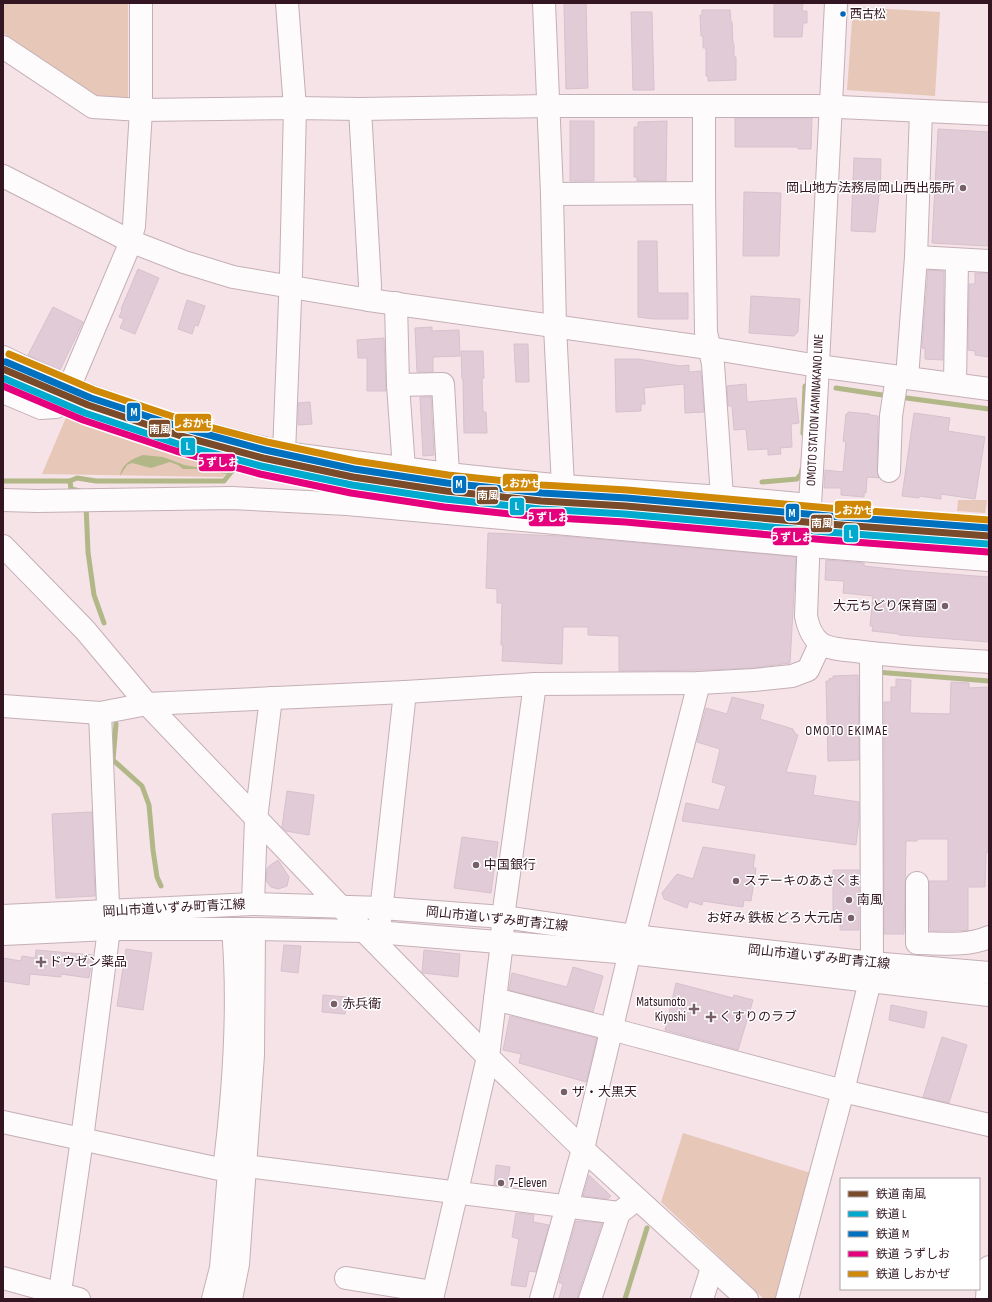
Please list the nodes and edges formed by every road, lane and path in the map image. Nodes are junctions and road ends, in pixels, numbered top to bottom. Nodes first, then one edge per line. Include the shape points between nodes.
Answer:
1 (141, 3) edge
2 (287, 3) edge
3 (544, 3) edge
4 (836, 3) edge
5 (3, 47) edge
6 (548, 106) junction
7 (704, 106) junction
8 (830, 106) junction
9 (295, 108) junction
10 (360, 109) junction
11 (141, 110) junction
12 (921, 111) junction
13 (989, 114) edge
14 (3, 176) edge
15 (704, 193) junction
16 (552, 194) junction
17 (130, 241) junction
18 (916, 257) junction
19 (957, 260) junction
20 (989, 261) edge
21 (291, 288) junction
22 (369, 300) junction
23 (396, 303) junction
24 (555, 327) junction
25 (709, 348) junction
26 (3, 357) edge
27 (818, 366) junction
28 (954, 384) junction
29 (398, 385) junction
30 (899, 387) junction
31 (68, 388) junction
32 (989, 389) edge
33 (3, 392) edge
34 (284, 453) junction
35 (404, 469) junction
36 (889, 471) dead end
37 (448, 474) junction
38 (562, 486) junction
39 (722, 497) junction
40 (3, 500) edge
41 (810, 505) junction
42 (3, 546) edge
43 (809, 546) junction
44 (989, 560) edge
45 (820, 644) junction
46 (989, 662) edge
47 (871, 666) junction
48 (699, 683) junction
49 (535, 684) junction
50 (405, 692) junction
51 (271, 698) junction
52 (147, 704) junction
53 (3, 706) edge
54 (100, 713) junction
55 (256, 819) junction
56 (916, 883) dead end
57 (252, 904) junction
58 (341, 907) junction
59 (382, 908) junction
60 (3, 916) edge
61 (503, 917) junction
62 (109, 920) junction
63 (244, 929) junction
64 (372, 932) junction
65 (3, 934) edge
66 (989, 937) edge
67 (502, 942) junction
68 (632, 944) junction
69 (871, 972) junction
70 (989, 973) edge
71 (989, 995) edge
72 (495, 999) junction
73 (611, 1029) junction
74 (488, 1058) junction
75 (843, 1091) junction
76 (3, 1122) edge
77 (989, 1125) edge
78 (82, 1139) junction
79 (583, 1149) junction
80 (233, 1169) junction
81 (457, 1192) junction
82 (637, 1199) junction
83 (566, 1206) junction
84 (619, 1213) junction
85 (989, 1267) edge
86 (712, 1268) junction
87 (3, 1278) edge
88 (346, 1278) dead end
89 (432, 1296) edge
90 (66, 1297) edge
91 (213, 1299) edge
92 (231, 1299) edge
93 (541, 1299) edge
94 (590, 1299) edge
95 (702, 1299) edge
96 (747, 1299) edge
97 (786, 1299) edge
98 (988, 1299) edge

1 - 11 street
2 - 9 street
3 - 6 street
4 - 8 street, OMOTO STATION KAMINAKANO LINE
5 - 11 street via 93,107
6 - 7 street
6 - 10 street
6 - 16 street
7 - 8 street
7 - 15 street
8 - 12 street
8 - 27 street, OMOTO STATION KAMINAKANO LINE
9 - 10 street
9 - 11 street
9 - 21 street
10 - 22 street
11 - 17 street via 134,226
12 - 13 street
12 - 18 street
14 - 17 street
15 - 16 street
15 - 25 street via 706,332
16 - 24 street
17 - 21 street via 232,277
17 - 31 street
18 - 19 street
18 - 30 street
19 - 20 street
19 - 28 street
21 - 22 street
21 - 34 street
22 - 23 street
23 - 24 street
23 - 29 street
24 - 25 street
24 - 38 street
25 - 27 street
25 - 39 street via 713,364
26 - 31 street
27 - 30 street
27 - 41 street, OMOTO STATION KAMINAKANO LINE
28 - 30 street
28 - 32 street
29 - 35 street
29 - 37 street via 442,384
30 - 36 street via 891,416
31 - 33 street via 62,402 56,407 41,408
31 - 34 street via 182,428
34 - 35 street
35 - 37 street
37 - 38 street
38 - 39 street
39 - 41 street
40 - 43 street via 232,498 347,504
41 - 43 street, OMOTO STATION KAMINAKANO LINE
42 - 52 street via 85,630
43 - 44 street
43 - 45 street, OMOTO STATION KAMINAKANO LINE via 806,616 808,626
45 - 47 street
45 - 48 street via 808,670 792,676
46 - 47 street
47 - 69 street
48 - 49 street
48 - 68 street
49 - 50 street
49 - 61 street
50 - 51 street
50 - 59 street
51 - 52 street
51 - 55 street
52 - 54 street
52 - 55 street
53 - 54 street
54 - 62 street
55 - 57 street
55 - 58 street
56 - 66 street via 917,943 967,943
57 - 58 street, 岡山市道いずみ町青江線
57 - 62 street, 岡山市道いずみ町青江線
58 - 59 street, 岡山市道いずみ町青江線
58 - 64 street
59 - 61 street, 岡山市道いずみ町青江線
59 - 64 street
60 - 62 street, 岡山市道いずみ町青江線
61 - 67 street
61 - 68 street, 岡山市道いずみ町青江線
62 - 63 street, 岡山市道いずみ町青江線
62 - 65 street, 岡山市道いずみ町青江線
62 - 78 street
63 - 64 street, 岡山市道いずみ町青江線
63 - 80 street via 233,1084
64 - 67 street, 岡山市道いずみ町青江線
64 - 74 street
67 - 68 street, 岡山市道いずみ町青江線
67 - 72 street
68 - 69 street, 岡山市道いずみ町青江線
68 - 73 street
69 - 70 street, 岡山市道いずみ町青江線
69 - 71 street
69 - 75 street
72 - 73 street
72 - 74 street
73 - 75 street
73 - 79 street
74 - 79 street
74 - 81 street
75 - 77 street
75 - 97 street
76 - 78 street
78 - 80 street
78 - 90 street
79 - 82 street
79 - 83 street
80 - 81 street
80 - 91 street via 222,1268
80 - 92 street via 238,1264
81 - 83 street
81 - 89 street
82 - 84 street
82 - 86 street
83 - 84 street
83 - 93 street
84 - 94 street
85 - 98 street
86 - 95 street
86 - 96 street
87 - 90 street
88 - 89 street

